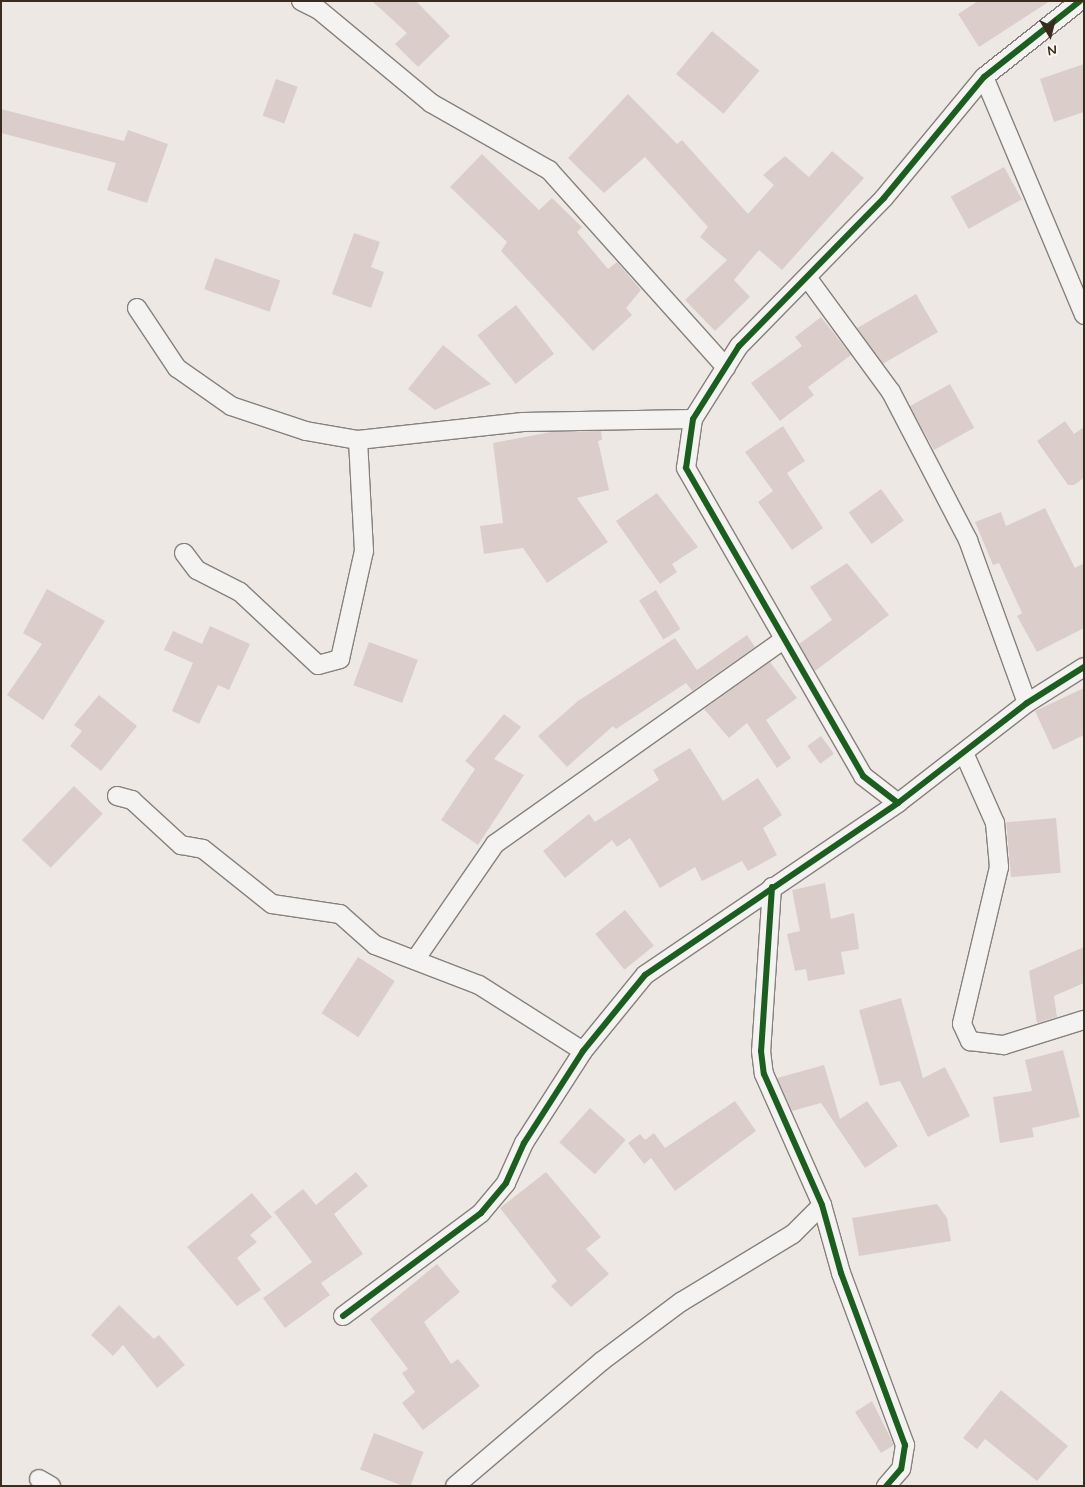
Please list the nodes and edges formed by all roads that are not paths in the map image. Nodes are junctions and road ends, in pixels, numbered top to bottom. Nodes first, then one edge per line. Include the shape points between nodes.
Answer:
1 (301, 1) edge
2 (1080, 1) edge
3 (1059, 8) edge
4 (984, 77) junction
5 (809, 280) junction
6 (137, 308) dead end
7 (1084, 315) edge
8 (726, 367) junction
9 (693, 419) junction
10 (358, 440) junction
11 (184, 553) dead end
12 (784, 639) junction
13 (1084, 667) edge
14 (1027, 703) junction
15 (964, 753) junction
16 (117, 796) dead end
17 (898, 803) junction
18 (772, 887) junction
19 (415, 960) junction
20 (1084, 1020) edge
21 (584, 1051) junction
22 (822, 1205) junction
23 (343, 1316) dead end
24 (455, 1486) edge
25 (886, 1486) edge

1 - 8 street via 319,10 431,103 549,170
2 - 3 street
3 - 4 street
4 - 5 street
4 - 7 street
5 - 8 street via 739,346
5 - 14 street via 891,392 959,523
6 - 10 street via 176,368 231,406 306,431
8 - 9 street
9 - 10 street via 523,422
9 - 12 street via 686,468
10 - 11 street via 364,551 340,660 318,665 240,592 198,570
12 - 17 street via 863,776
12 - 19 street via 495,844
13 - 14 street
14 - 15 street
15 - 17 street
15 - 20 street via 995,823 999,867 962,1024 970,1041 1004,1045
16 - 19 street via 132,800 181,845 203,849 272,904 340,914 375,945
17 - 18 street
18 - 21 street via 644,974
18 - 22 street via 761,1051 764,1074
19 - 21 street via 479,985
21 - 23 street via 524,1143 506,1183 481,1214
22 - 24 street via 792,1234 681,1302 602,1361
22 - 25 street via 841,1273 905,1445 902,1469

